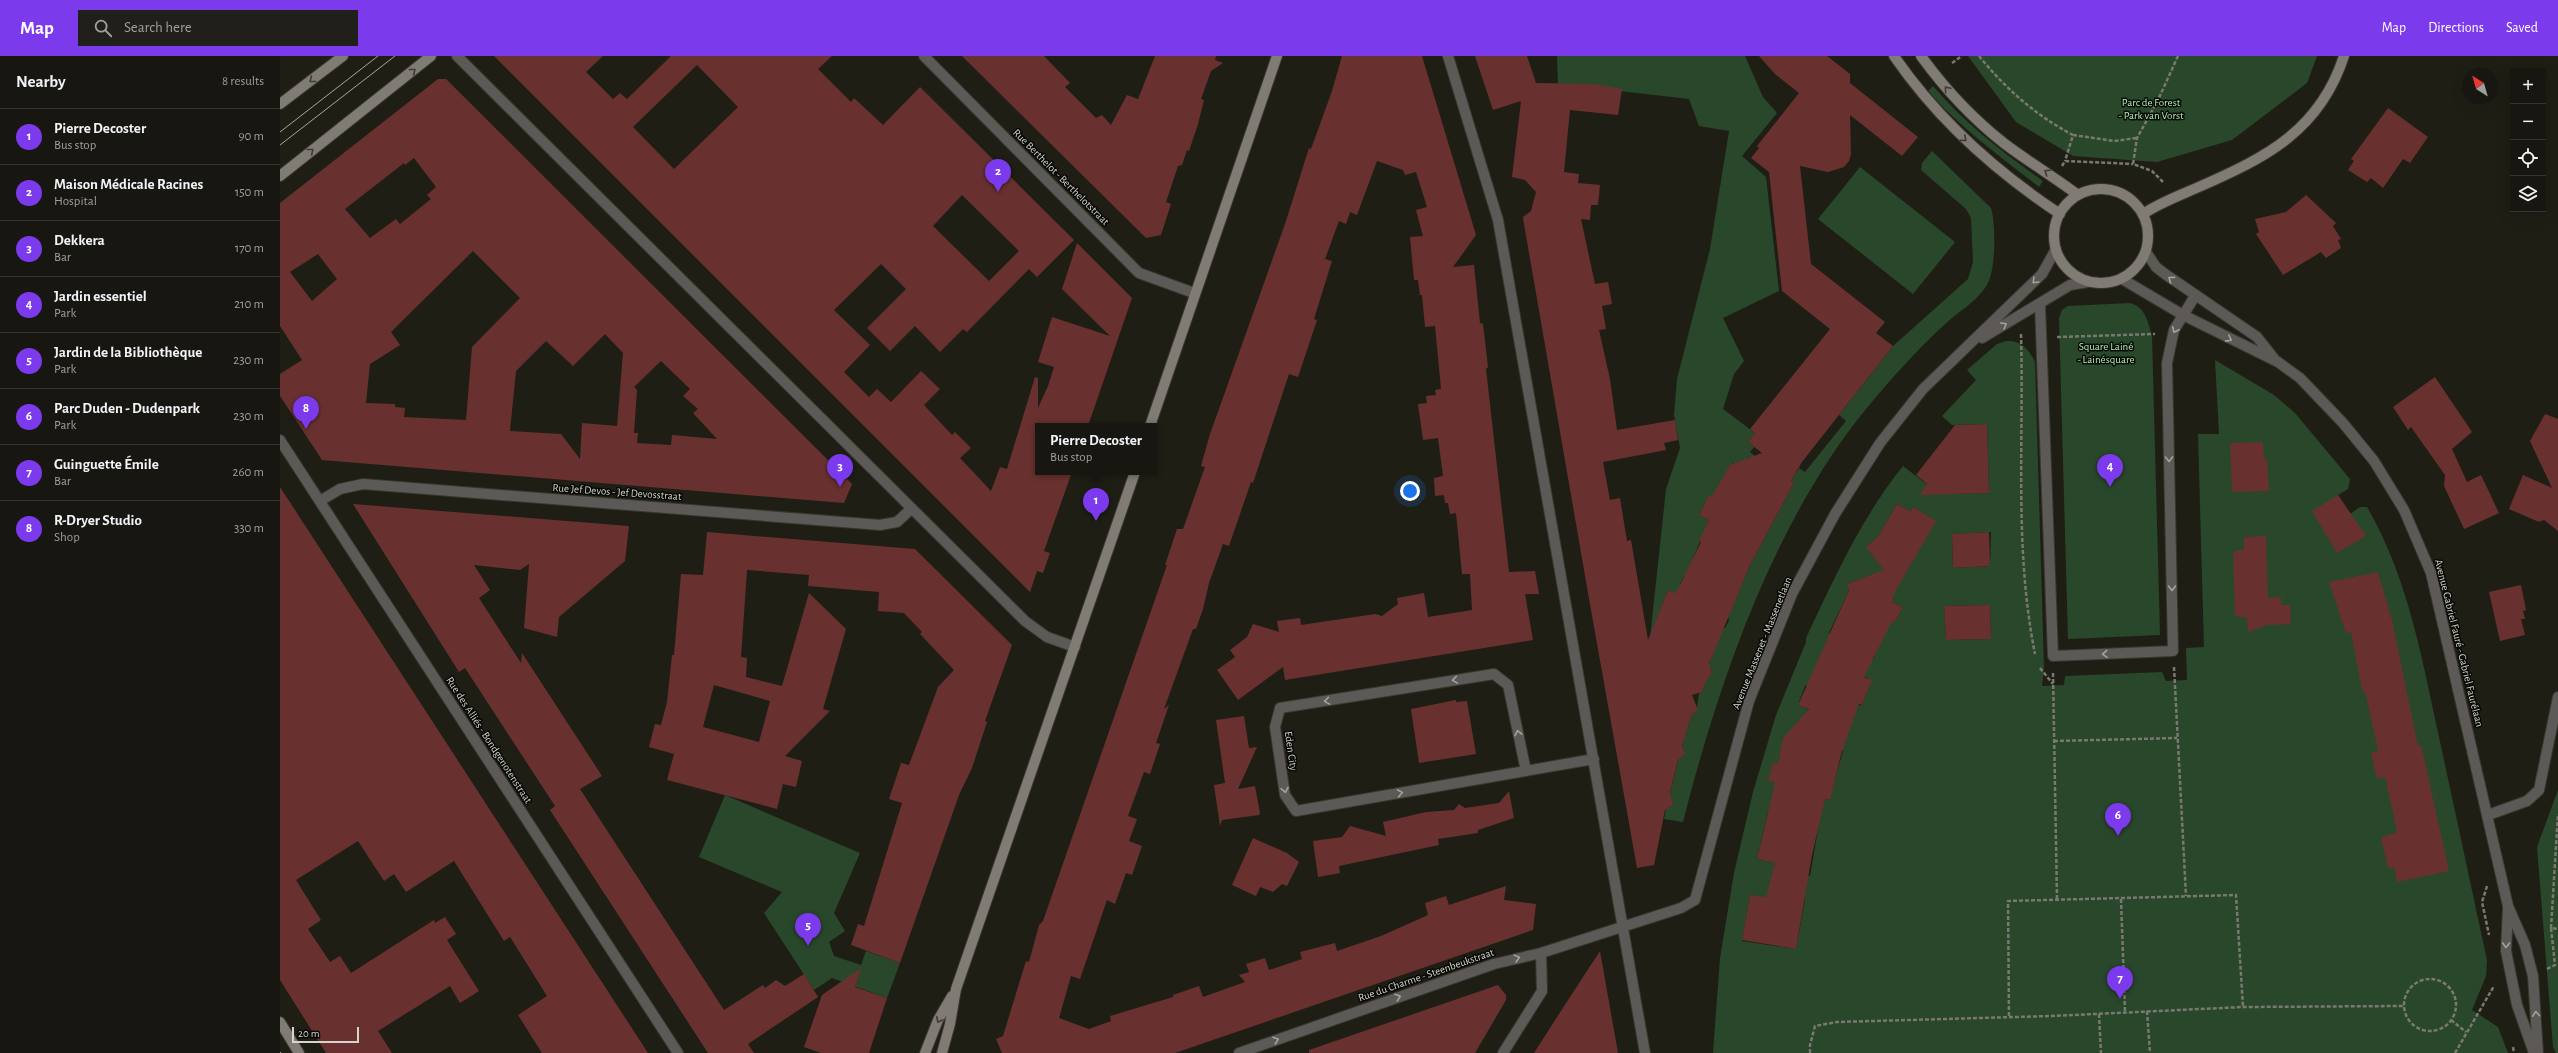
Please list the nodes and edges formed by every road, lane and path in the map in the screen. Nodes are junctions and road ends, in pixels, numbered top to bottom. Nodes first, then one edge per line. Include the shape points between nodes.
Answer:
1 (342, 56) edge
2 (431, 56) edge
3 (457, 56) edge
4 (924, 56) edge
5 (1277, 56) edge
6 (1448, 56) edge
7 (1894, 56) edge
8 (1921, 56) edge
9 (1962, 56) edge
10 (1978, 56) edge
11 (2178, 56) edge
12 (2344, 56) edge
13 (1952, 63) dead end
14 (280, 104) edge
15 (2073, 135) junction
16 (2137, 138) junction
17 (2066, 161) junction
18 (2133, 164) junction
19 (2061, 168) dead end
20 (280, 176) edge
21 (2163, 182) dead end
22 (2078, 195) junction
23 (2060, 214) junction
24 (2143, 214) junction
25 (2056, 249) junction
26 (2146, 252) junction
27 (2122, 279) junction
28 (2088, 282) junction
29 (1194, 293) junction
30 (2195, 296) junction
31 (2040, 304) junction
32 (2183, 315) junction
33 (2021, 316) junction
34 (2155, 334) dead end
35 (2055, 336) dead end
36 (1970, 345) junction
37 (2278, 362) junction
38 (1151, 423) edge
39 (280, 440) edge
40 (1133, 475) edge
41 (320, 501) junction
42 (911, 510) junction
43 (1075, 647) junction
44 (2173, 651) junction
45 (2053, 656) junction
46 (2036, 658) dead end
47 (2037, 662) dead end
48 (2053, 684) junction
49 (2558, 697) edge
50 (2177, 738) junction
51 (2054, 741) junction
52 (1594, 759) junction
53 (1526, 771) junction
54 (2558, 814) edge
55 (2488, 815) junction
56 (2186, 896) junction
57 (2057, 899) junction
58 (2121, 899) junction
59 (2508, 906) junction
60 (1623, 926) junction
61 (2551, 928) junction
62 (2558, 929) edge
63 (1541, 953) junction
64 (2540, 973) dead end
65 (2494, 986) dead end
66 (956, 989) junction
67 (2404, 1006) junction
68 (2243, 1007) junction
69 (2147, 1011) junction
70 (2125, 1012) junction
71 (2099, 1014) junction
72 (2009, 1016) junction
73 (2452, 1020) junction
74 (280, 1022) edge
75 (2466, 1032) junction
76 (299, 1053) edge
77 (678, 1053) edge
78 (925, 1053) edge
79 (942, 1053) edge
80 (1239, 1053) edge
81 (1503, 1053) edge
82 (1645, 1053) edge
83 (1810, 1053) edge
84 (2101, 1053) edge
85 (2150, 1053) edge
86 (2455, 1053) edge
87 (2534, 1053) edge
88 (2538, 1053) edge

1 -> 14 main road
20 -> 2 main road
3 - 42 street
4 - 29 street, Rue Berthelot - Berthelotstraat via 1139,273
5 - 29 main road
6 - 52 street via 1498,220
7 -> 23 main road via 1931,106 1952,128 1980,154
22 -> 8 main road via 2006,144 1971,115 1935,76
9 - 13 path
10 - 15 path via 2026,105
11 - 16 path
12 - 24 main road via 2316,110 2300,129 2275,150 2236,171 2157,204
15 - 16 path via 2114,141
15 - 17 path
16 - 18 path
17 - 18 path
17 - 19 path
18 - 21 path via 2152,172
22 - 23 main road via 2067,203
22 - 24 main road via 2092,190 2107,189 2122,193 2134,202
23 - 25 main road via 2054,231
24 - 26 main road via 2148,226
25 - 28 main road via 2063,263 2074,275
25 -> 36 street, Avenue Massenet - Massenetlaan via 2042,274
26 - 27 main road via 2137,268
30 -> 26 street, Avenue Gabriel Fauré - Gabriel Faurélaan via 2156,267
27 - 28 main road via 2106,283
27 - 32 street, Avenue Gabriel Fauré - Gabriel Faurélaan
28 - 31 street, Avenue Massenet - Massenetlaan via 2070,285
29 - 38 main road
30 - 32 street
30 - 37 street, Avenue Gabriel Fauré - Gabriel Faurélaan via 2257,337
31 - 33 street, Avenue Massenet - Massenetlaan
31 - 45 street
32 -> 37 street, Avenue Gabriel Fauré - Gabriel Faurélaan
32 -> 44 street via 2170,341 2167,363
36 -> 33 street, Avenue Massenet - Massenetlaan
33 - 46 path via 2021,489 2024,560 2028,615
34 - 35 path
36 - 60 street, Avenue Massenet - Massenetlaan via 1923,389 1880,443 1835,514 1792,594 1749,701 1695,900 1681,908
37 - 55 street, Avenue Gabriel Fauré - Gabriel Faurélaan via 2300,378 2343,423 2374,461 2404,510 2418,539 2435,587
39 - 41 street, Rue des Alliés - Bondgenotenstraat
40 - 43 main road
41 - 42 street, Rue Jef Devos - Jef Devosstraat via 340,489 363,484 880,525 897,522
41 - 77 street, Rue des Alliés - Bondgenotenstraat
42 - 43 street via 1025,621 1047,637
43 - 66 main road
44 -> 45 street
44 - 50 path
45 - 48 path
47 - 48 path
48 - 51 path
49 - 55 street via 2539,790 2527,802
50 - 51 path
50 - 56 path
51 - 57 path
52 - 53 street, Eden City
52 - 60 street
53 -> 53 street, Eden City via 1508,685 1494,674 1280,708 1275,726 1285,795 1296,811
54 - 61 path
55 - 59 street, Avenue Gabriel Fauré - Gabriel Faurélaan
56 - 58 path
56 - 68 path via 2236,895
57 - 58 path
57 - 72 path via 2008,901
58 - 70 path
59 -> 87 street, Avenue Gabriel Fauré - Gabriel Faurélaan via 2506,952 2518,1005
88 -> 59 street, Avenue Gabriel Fauré - Gabriel Faurélaan via 2533,976 2525,945
60 - 63 street, Rue du Charme - Steenbeukstraat
60 - 82 street
61 - 62 path
61 - 64 path via 2555,965
80 -> 63 street, Rue du Charme - Steenbeukstraat via 1494,964
63 - 81 street via 1542,991
65 - 75 path
66 -> 78 main road via 938,1020
66 - 79 main road
67 - 68 path
67 - 73 path via 2411,1023 2427,1031 2445,1027
67 - 73 path via 2406,996 2414,984 2428,978 2438,979 2447,984 2457,1001
68 - 69 path
69 - 70 path
69 - 85 path
70 - 71 path
71 - 72 path
71 - 84 path
72 - 83 path via 1837,1022 1815,1026
73 - 75 path
74 - 76 main road
75 - 86 path

